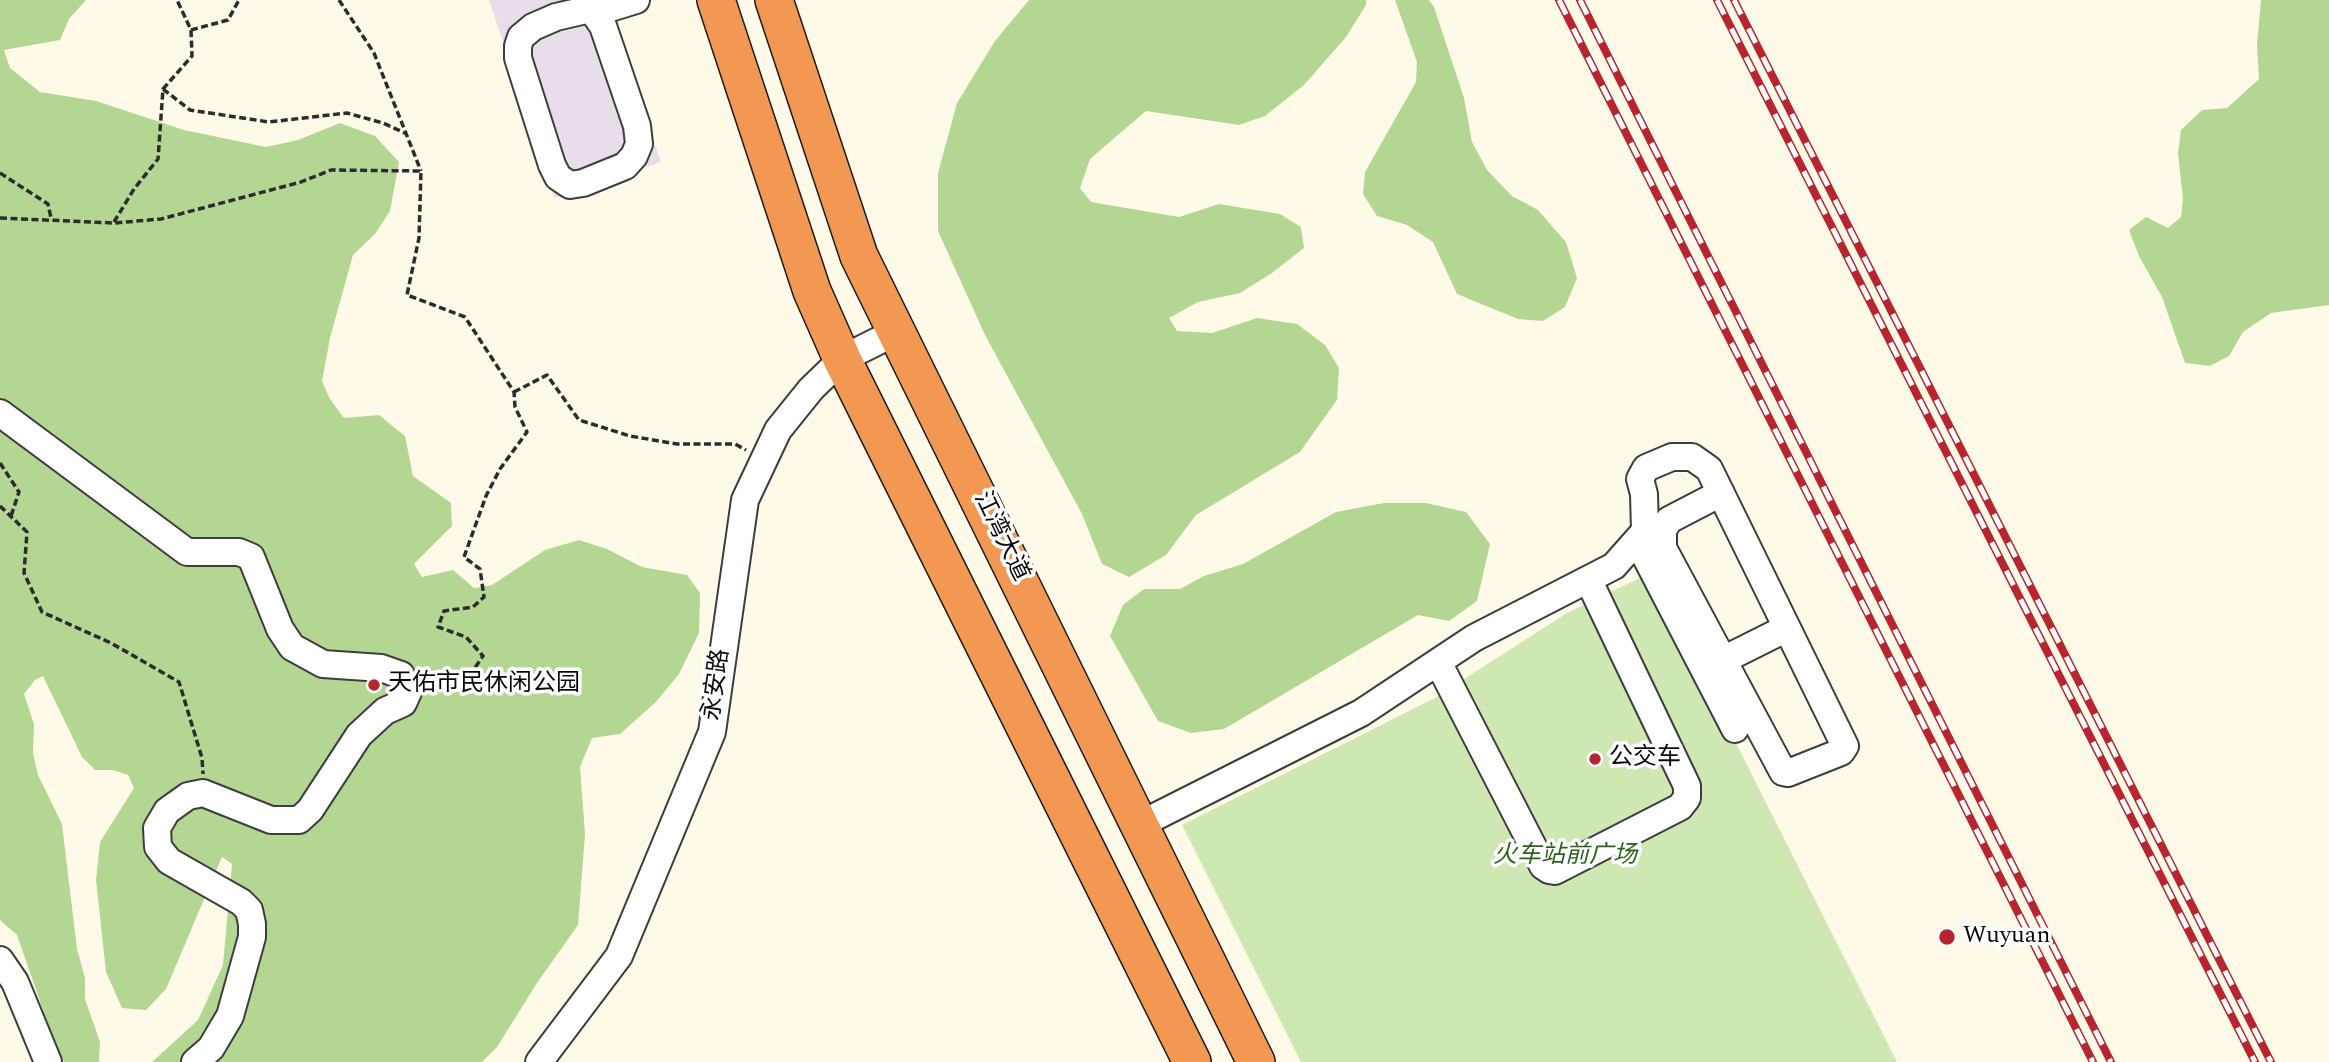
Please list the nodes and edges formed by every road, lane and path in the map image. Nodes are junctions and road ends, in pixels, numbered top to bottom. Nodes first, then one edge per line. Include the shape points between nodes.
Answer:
1 (177, 0) edge
2 (239, 0) edge
3 (339, 0) edge
4 (636, 0) edge
5 (716, 0) edge
6 (774, 0) edge
7 (594, 13) junction
8 (191, 30) junction
9 (163, 89) junction
10 (407, 134) junction
11 (421, 171) junction
12 (0, 173) edge
13 (0, 218) edge
14 (51, 218) junction
15 (114, 223) junction
16 (898, 331) junction
17 (842, 359) junction
18 (514, 392) junction
19 (0, 413) edge
20 (764, 459) junction
21 (0, 463) edge
22 (1721, 493) junction
23 (0, 506) edge
24 (10, 516) junction
25 (1638, 542) junction
26 (1589, 581) junction
27 (1787, 628) junction
28 (1723, 660) junction
29 (1438, 662) junction
30 (408, 692) junction
31 (1735, 729) dead end
32 (203, 793) junction
33 (1141, 824) junction
34 (0, 960) edge
35 (48, 1062) edge
36 (195, 1062) edge
37 (539, 1062) edge
38 (1192, 1062) edge
39 (1256, 1062) edge

1 - 8 path
2 - 8 path via 228,20
3 - 10 path via 374,53
4 - 7 street
5 - 17 highway via 812,290
6 - 16 highway, 江湾大道 via 859,256
7 - 7 street via 586,10 533,27 518,46 552,165 558,177 570,185 625,166 639,144 633,113 603,26
8 - 9 path via 192,56
9 - 10 path via 190,110 269,122 347,113
9 - 15 path via 158,159
10 - 11 path
11 - 15 path via 331,170 161,219
11 - 18 path via 419,237 407,295 465,317
12 - 14 path via 48,204
13 - 14 path
14 - 15 path
16 - 17 street, 永安路
16 - 33 highway, 江湾大道
17 - 20 street, 永安路 via 811,388 778,430
17 - 38 highway
18 - 20 path via 547,374 579,420 677,444 734,444
18 - 30 path via 515,407 527,432 486,496 464,557 480,569 484,597 473,607 444,611 438,627 466,637 483,656 474,669
19 - 30 street via 187,552 239,552 251,557 292,647 323,664 381,668 401,675
20 - 37 street, 永安路 via 745,500 712,732 619,956
21 - 24 path via 19,492
22 - 25 street via 1709,469 1692,457 1672,457 1646,468 1640,479 1645,531
22 - 27 street
22 - 28 street via 1669,520 1663,530 1663,548
23 - 24 path
24 - 32 path via 27,532 24,573 42,612 111,643 179,682 202,758
25 - 26 street via 1614,566
25 - 31 street
26 - 29 street via 1474,638
26 - 29 street via 1686,786 1687,798 1680,807 1555,871 1549,870
27 - 28 street
27 - 28 street via 1845,746 1840,752 1783,772
29 - 33 street via 1361,713
30 - 32 street via 403,703 385,711 359,735 299,820 271,820
32 - 36 street via 188,796 167,811 157,828 158,848 169,860 241,902 249,910 252,937 230,1016 211,1048
33 - 39 highway, 江湾大道
34 - 35 street via 15,982

